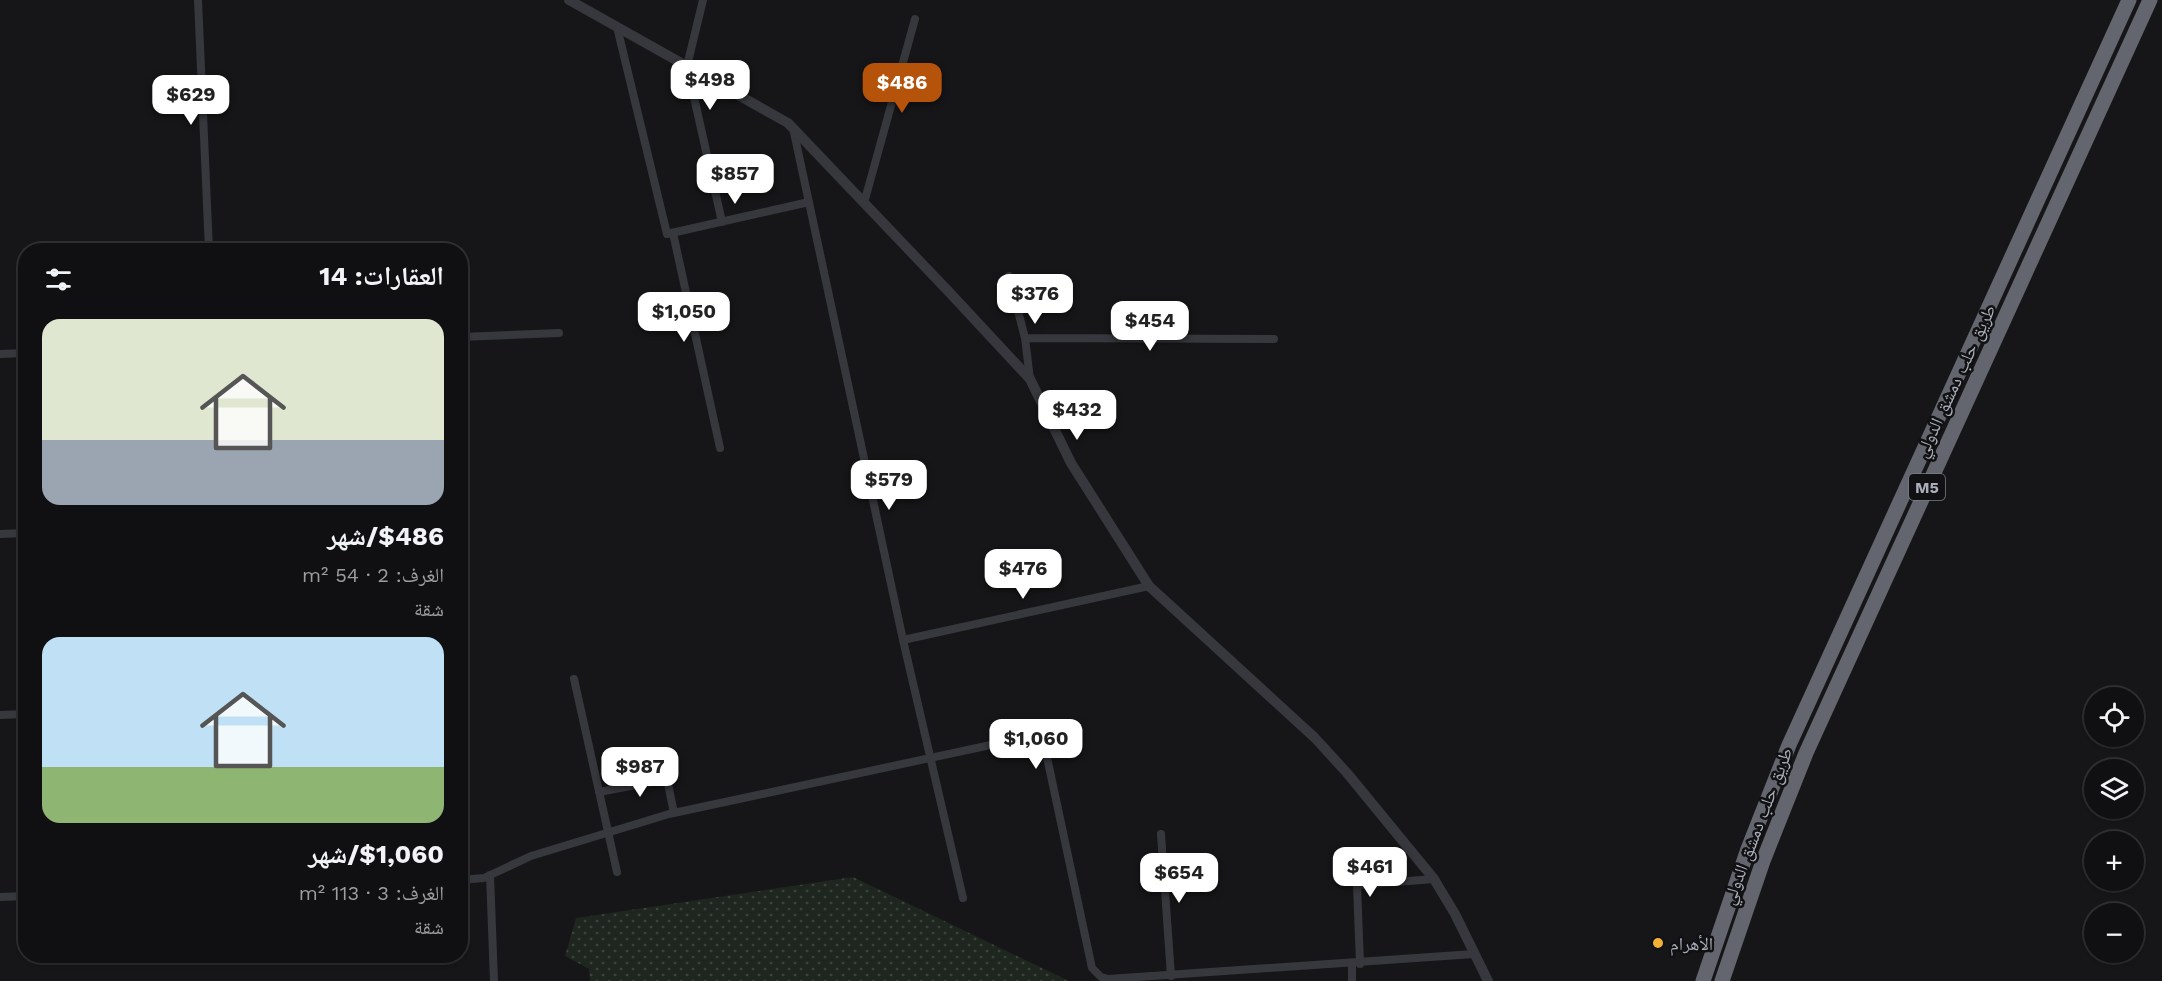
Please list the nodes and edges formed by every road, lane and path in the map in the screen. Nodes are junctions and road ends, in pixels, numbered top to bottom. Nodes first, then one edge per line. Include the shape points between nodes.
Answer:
1 (198, 0) edge
2 (569, 0) edge
3 (703, 0) edge
4 (2129, 0) edge
5 (2150, 0) edge
6 (915, 19) dead end
7 (616, 27) junction
8 (687, 66) junction
9 (793, 128) junction
10 (809, 202) junction
11 (864, 203) junction
12 (722, 222) junction
13 (673, 233) junction
14 (209, 243) edge
15 (1009, 276) dead end
16 (559, 333) dead end
17 (468, 337) edge
18 (1025, 338) junction
19 (1274, 339) dead end
20 (18, 353) edge
21 (0, 354) edge
22 (1030, 379) junction
23 (720, 448) dead end
24 (18, 533) edge
25 (0, 534) edge
26 (1149, 586) junction
27 (903, 640) junction
28 (574, 679) dead end
29 (18, 714) edge
30 (0, 715) edge
31 (930, 757) junction
32 (599, 792) junction
33 (674, 813) junction
34 (609, 832) junction
35 (1161, 834) dead end
36 (618, 872) dead end
37 (490, 875) junction
38 (468, 879) edge
39 (1434, 879) junction
40 (18, 896) edge
41 (0, 897) edge
42 (963, 898) dead end
43 (1745, 913) junction
44 (1714, 946) junction
45 (1474, 954) junction
46 (1356, 964) junction
47 (1171, 976) junction
48 (494, 981) edge
49 (1352, 981) edge
50 (1488, 981) edge
51 (1695, 981) edge
52 (1703, 981) edge
53 (1722, 981) edge
54 (1734, 981) edge

1 - 14 street
2 - 7 street
3 - 8 street
4 - 44 highway, طريق حلب دمشق الدولي / M5 via 1794,735
5 - 43 highway, طريق حلب دمشق الدولي / M5 via 1856,638 1806,753
6 - 11 street
7 - 8 street
7 - 13 street via 667,234
8 - 9 street
8 - 12 street
9 - 10 street
9 - 11 street
10 - 12 street
10 - 27 street
11 - 22 street
12 - 13 street
13 - 23 street
15 - 18 street
16 - 17 street
18 - 19 street
18 - 22 street
20 - 21 street
22 - 26 street via 1071,463
24 - 25 street
26 - 27 street
26 - 39 street via 1315,738
27 - 31 street
28 - 32 street
29 - 30 street
31 - 33 street
31 - 42 street
31 - 47 street via 1042,734 1092,968 1108,979
32 - 33 street via 667,779
32 - 34 street
33 - 34 street
34 - 36 street
34 - 37 street via 531,856
35 - 47 street
37 - 38 street
37 - 48 street
39 - 45 street
39 - 46 street via 1357,885
40 - 41 street
43 - 53 highway, طريق حلب دمشق الدولي / M5
43 - 54 highway
44 - 51 highway
44 - 52 highway, طريق حلب دمشق الدولي / M5
45 - 46 street
45 - 50 street
46 - 47 street
46 - 49 street

